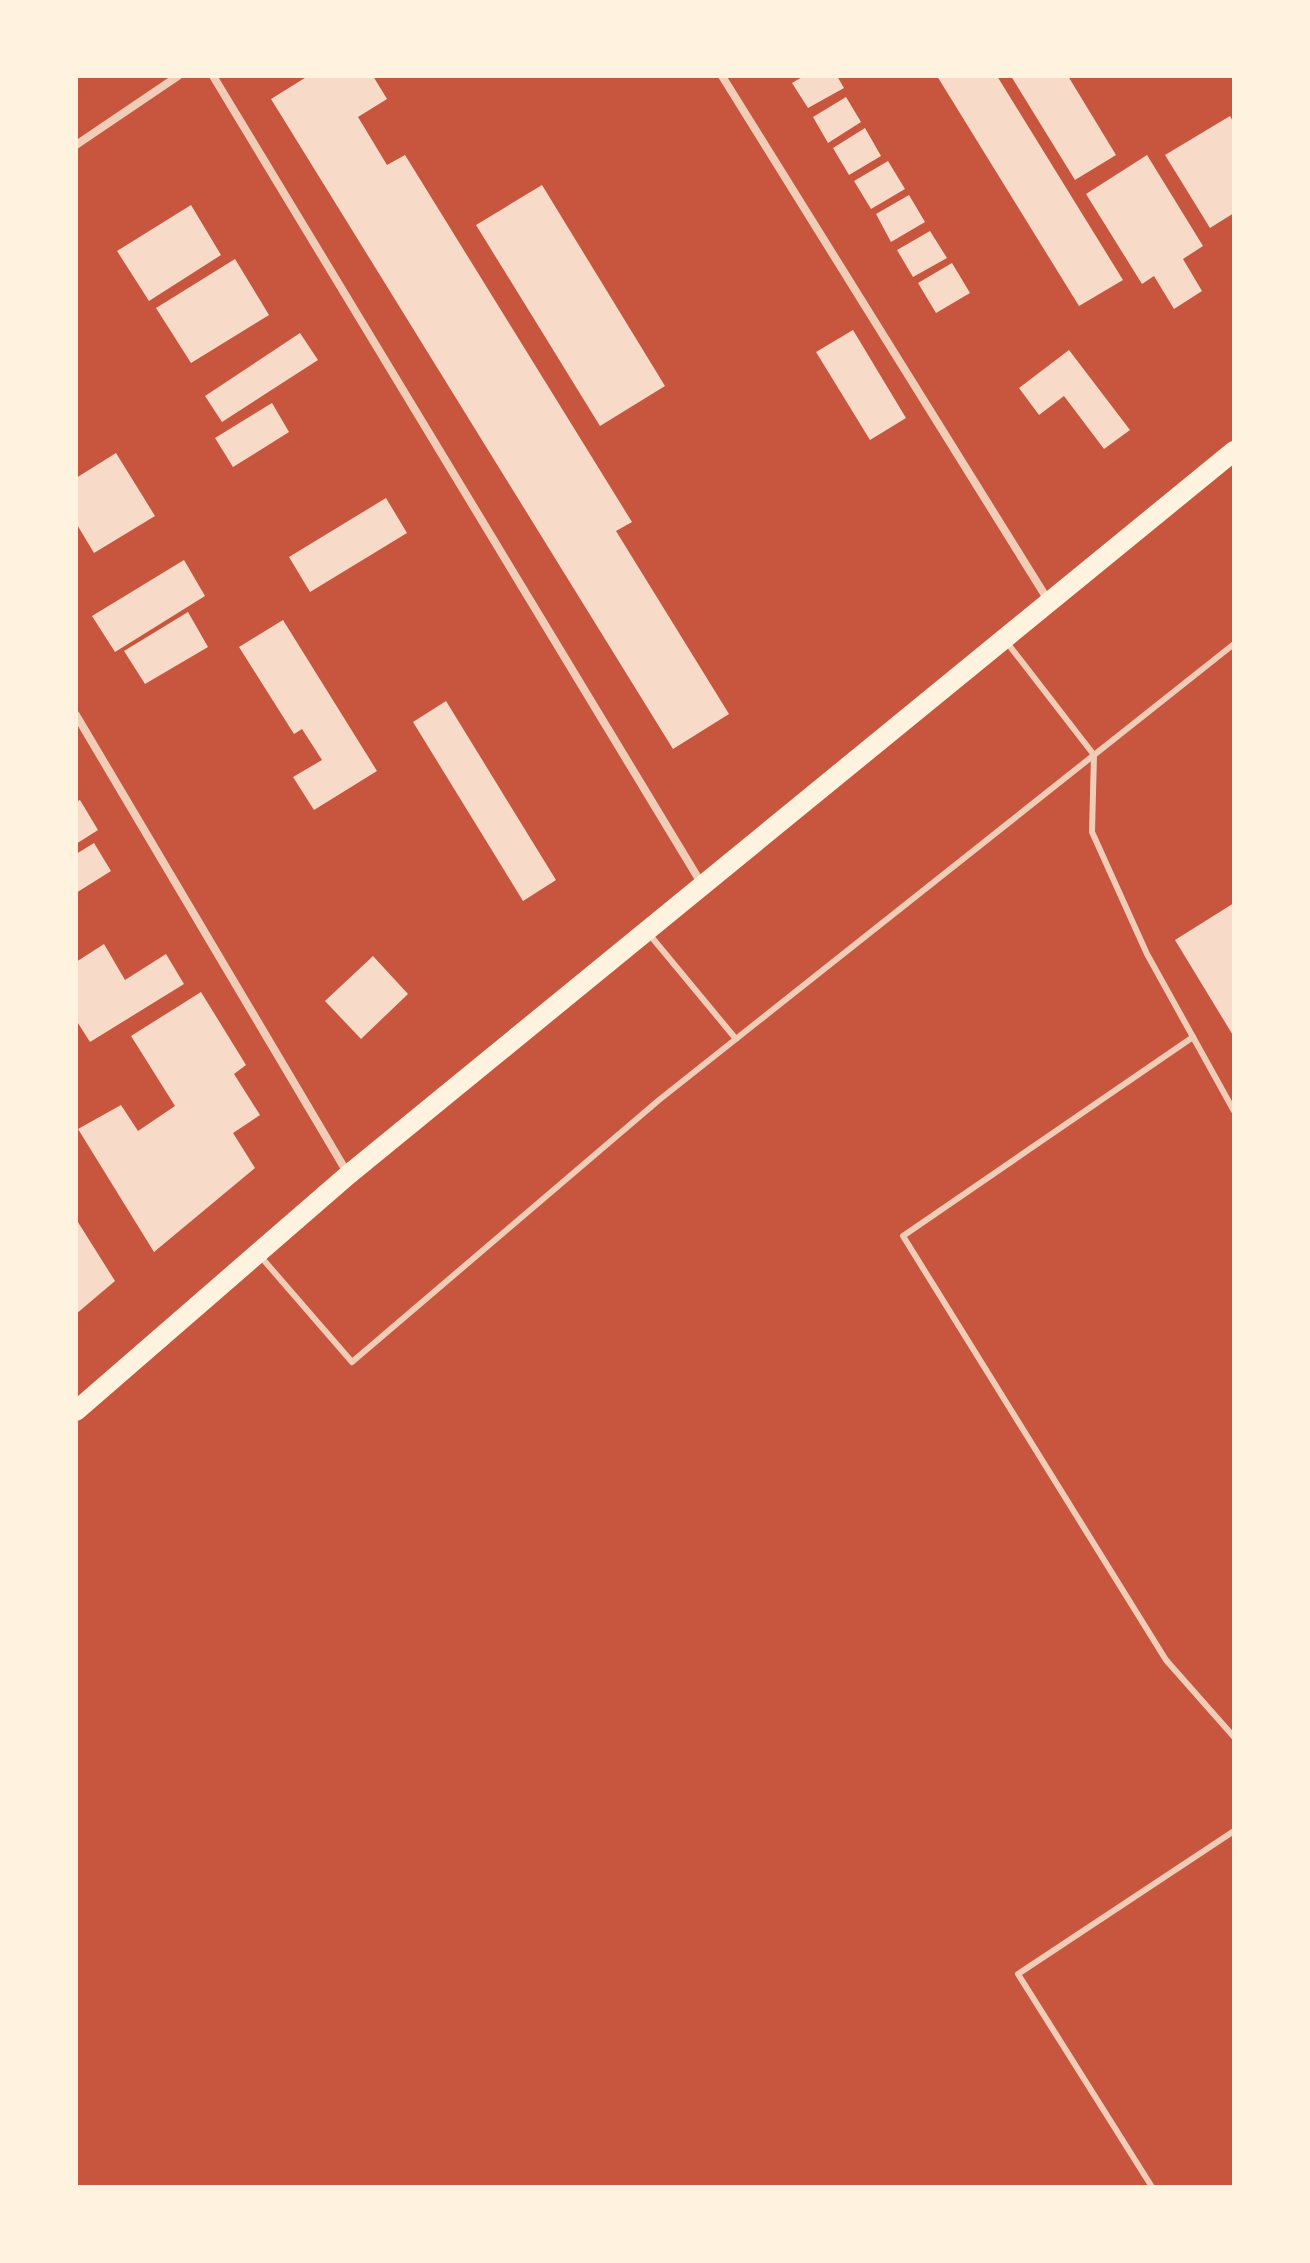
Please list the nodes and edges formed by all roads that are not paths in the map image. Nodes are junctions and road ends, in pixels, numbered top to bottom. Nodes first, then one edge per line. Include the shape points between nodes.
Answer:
1 (178, 76) edge
2 (213, 76) edge
3 (722, 76) edge
4 (76, 145) edge
5 (1234, 451) edge
6 (1048, 600) junction
7 (1003, 638) junction
8 (1234, 644) edge
9 (76, 715) edge
10 (1094, 755) junction
11 (703, 887) junction
12 (648, 932) junction
13 (1193, 1037) junction
14 (736, 1039) junction
15 (1234, 1111) edge
16 (348, 1175) junction
17 (258, 1253) junction
18 (76, 1411) edge
19 (1234, 1737) edge
20 (1234, 1831) edge
21 (1152, 2187) edge

1 - 4 street
2 - 11 street
3 - 6 street
5 - 6 main road
6 - 7 main road
7 - 10 lane
7 - 11 main road
8 - 10 lane
9 - 16 street
10 - 13 lane via 1092,832 1147,954
10 - 14 lane
11 - 12 main road
12 - 14 lane
12 - 16 main road
13 - 15 lane
13 - 19 lane via 903,1236 1166,1660
14 - 17 lane via 352,1362
16 - 17 main road
17 - 18 main road
20 - 21 lane via 1018,1974

